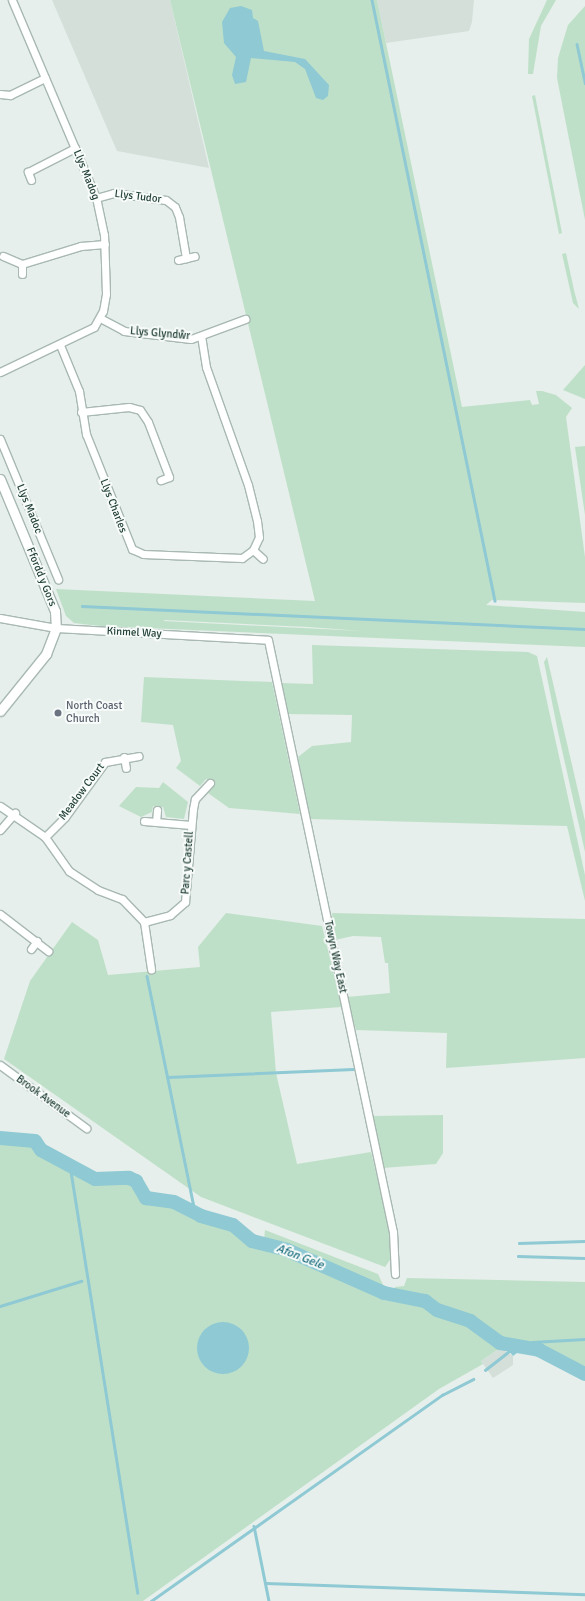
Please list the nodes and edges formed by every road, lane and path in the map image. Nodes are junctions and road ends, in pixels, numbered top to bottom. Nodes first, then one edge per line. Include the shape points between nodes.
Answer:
1 (12, 0) edge
2 (45, 78) junction
3 (0, 94) edge
4 (75, 148) junction
5 (31, 180) dead end
6 (96, 198) junction
7 (104, 244) junction
8 (3, 256) dead end
9 (195, 256) dead end
10 (186, 258) junction
11 (178, 260) dead end
12 (22, 264) junction
13 (22, 274) dead end
14 (100, 318) junction
15 (245, 319) dead end
16 (201, 336) junction
17 (60, 345) junction
18 (0, 372) edge
19 (81, 412) junction
20 (0, 439) edge
21 (0, 479) edge
22 (161, 480) dead end
23 (253, 550) junction
24 (263, 559) dead end
25 (58, 579) dead end
26 (0, 618) edge
27 (56, 628) junction
28 (268, 640) joint
29 (0, 711) edge
30 (138, 756) dead end
31 (124, 758) junction
32 (126, 768) dead end
33 (210, 783) dead end
34 (0, 806) edge
35 (157, 810) dead end
36 (15, 813) junction
37 (144, 821) dead end
38 (156, 822) junction
39 (191, 825) junction
40 (0, 830) edge
41 (45, 837) junction
42 (0, 914) edge
43 (144, 922) junction
44 (36, 941) junction
45 (31, 949) dead end
46 (48, 951) dead end
47 (151, 969) dead end
48 (0, 1065) edge
49 (86, 1128) dead end
50 (395, 1274) dead end

1 - 2 street, Llys Madog
2 - 3 street via 10,95
2 - 4 street, Llys Madog
4 - 5 street via 28,172
4 - 6 street, Llys Madog
6 - 7 street, Llys Madog
6 - 10 street, Llys Tudor via 114,193 166,200 175,207 179,217
7 - 12 street via 81,246
7 - 14 street, Llys Madog via 106,294
8 - 12 street
9 - 10 street
10 - 11 street
12 - 13 street
14 - 16 street, Llys Glyndŵr via 124,331 191,339
14 - 17 street via 94,328
15 - 16 street, Llys Glyndŵr
16 - 23 street via 206,367 248,485 257,522 259,538
17 - 18 street
17 - 19 street, Llys Charles via 79,391
19 - 22 street via 129,407 140,410 148,422 169,477
19 - 23 street, Llys Charles via 86,434 132,549 143,554 242,558
20 - 25 street, Llys Madoc
21 - 27 street, Ffordd y Gors via 55,611
23 - 24 street
26 - 27 street, Kinmel Way
27 - 28 street, Kinmel Way
27 - 29 street, Ffordd y Gors via 46,654
28 - 50 street, Towyn Way East via 393,1232
30 - 31 street, Meadow Court
31 - 32 street
31 - 41 street, Meadow Court via 105,762 65,817
33 - 39 street, Parc y Castell via 195,799
34 - 36 street
35 - 38 street
36 - 40 street
36 - 41 street
37 - 38 street
38 - 39 street
39 - 43 street, Parc y Castell via 185,902 170,915
41 - 43 street via 69,870 98,890 122,899
42 - 44 street
43 - 47 street
44 - 45 street
44 - 46 street
48 - 49 street, Brook Avenue

